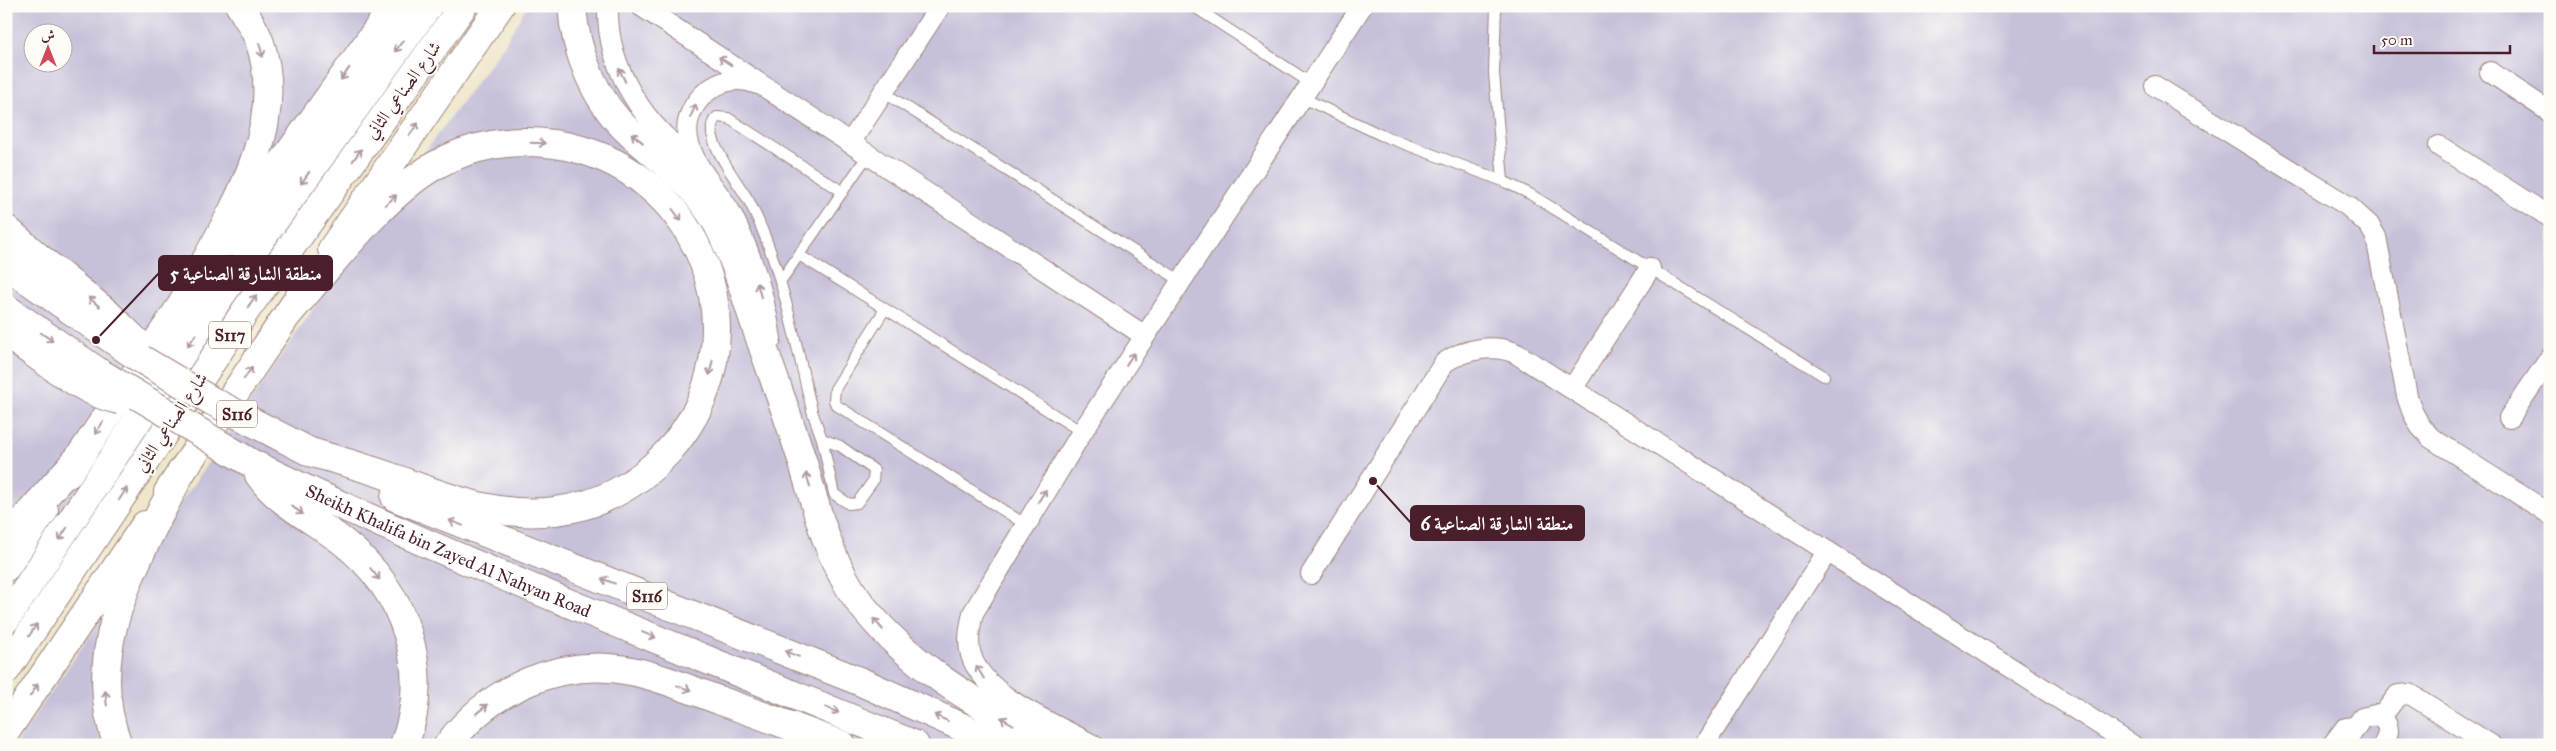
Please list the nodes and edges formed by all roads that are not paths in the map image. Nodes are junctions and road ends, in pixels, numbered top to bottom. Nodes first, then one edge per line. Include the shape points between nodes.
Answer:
1 (240, 6) edge
2 (394, 6) edge
3 (428, 6) edge
4 (463, 6) edge
5 (500, 6) edge
6 (572, 6) edge
7 (608, 6) edge
8 (641, 6) edge
9 (940, 6) edge
10 (1193, 6) edge
11 (1362, 6) edge
12 (1496, 6) edge
13 (2490, 72) dead end
14 (2155, 86) dead end
15 (766, 88) junction
16 (1307, 91) junction
17 (884, 92) junction
18 (2550, 112) edge
19 (850, 143) junction
20 (2439, 146) dead end
21 (868, 155) junction
22 (698, 164) junction
23 (1503, 181) junction
24 (843, 192) junction
25 (2550, 217) edge
26 (6, 229) edge
27 (799, 254) junction
28 (23, 266) edge
29 (1650, 268) junction
30 (1181, 281) junction
31 (780, 282) junction
32 (184, 300) junction
33 (885, 309) junction
34 (288, 314) junction
35 (7, 317) edge
36 (1145, 336) junction
37 (2550, 358) edge
38 (773, 372) junction
39 (1824, 376) dead end
40 (1572, 389) junction
41 (2509, 418) dead end
42 (1082, 432) junction
43 (822, 439) junction
44 (310, 452) junction
45 (82, 454) junction
46 (251, 463) junction
47 (181, 472) junction
48 (2548, 509) edge
49 (1025, 524) junction
50 (6, 540) edge
51 (1827, 552) junction
52 (6, 567) edge
53 (1312, 574) dead end
54 (6, 620) edge
55 (6, 670) edge
56 (2381, 717) junction
57 (2357, 724) junction
58 (6, 731) edge
59 (994, 741) edge
60 (118, 745) edge
61 (404, 745) edge
62 (448, 745) edge
63 (842, 745) edge
64 (915, 745) edge
65 (1050, 745) edge
66 (1093, 745) edge
67 (1704, 745) edge
68 (2132, 745) edge
69 (2326, 745) edge
70 (2344, 745) edge
71 (2383, 745) edge
72 (2491, 745) edge

1 -> 32 main road via 260,42 266,71 268,101 264,125 250,176
2 -> 32 main road
3 -> 54 main road, شارع الصناعي الثاني / S117 via 221,295
55 -> 4 main road, شارع الصناعي الثاني / S117 via 246,310
34 -> 5 main road
38 -> 6 main road via 718,225 679,174 630,132 598,91 577,43
22 -> 7 street via 660,133 630,91 618,67 611,42
15 -> 8 street
9 - 17 street
10 - 16 lane
11 - 16 street
12 - 23 lane via 1494,73
13 - 18 street
14 - 48 street via 2348,206 2369,225 2380,251 2407,396 2420,426 2444,448
15 - 19 street
22 -> 15 street via 688,138 688,124 700,98 724,82 738,80
16 - 23 lane via 1381,135
16 - 30 street
17 - 19 street
17 - 30 lane
19 - 21 street
20 - 25 street
21 - 24 lane
21 - 36 street
38 -> 22 street via 768,322 744,241 732,214
23 - 29 lane via 1559,211
24 - 27 lane
24 - 31 lane via 728,118 723,116 713,120 710,131 713,143 750,203
26 - 28 main road, Sheikh Khalifa bin Zayed Al Nahyan Road
27 - 31 lane
27 - 33 lane
44 -> 28 main road, Sheikh Khalifa bin Zayed Al Nahyan Road / S116, bridge via 166,373 107,313
29 - 39 lane
29 - 40 street
30 - 36 street
31 - 43 lane
32 -> 45 main road
33 - 42 lane
33 - 49 lane via 835,389 836,404
34 -> 44 main road via 388,203 414,180 445,161 488,146 543,142 574,147 604,157 658,192 694,239 706,266 716,325 708,385 695,415 655,466 630,486 599,502 555,511 497,510 469,505
47 -> 34 main road
35 -> 46 main road, Sheikh Khalifa bin Zayed Al Nahyan Road / S116, bridge via 102,395 122,400 142,398
42 -> 36 street
37 - 41 street
65 -> 38 main road via 984,708 907,655 858,600 825,535
40 - 51 street
40 - 53 street via 1517,354 1501,348 1461,354 1444,363
49 -> 42 street
43 - 43 lane via 834,494 849,504 857,503 873,481 874,470 840,446
59 -> 44 main road, Sheikh Khalifa bin Zayed Al Nahyan Road / S116 via 850,677 447,519 382,491
45 - 50 main road
45 - 52 main road
46 -> 61 main road via 278,495 355,552 383,583 407,627 417,678 414,711
46 -> 64 main road, Sheikh Khalifa bin Zayed Al Nahyan Road / S116 via 446,553
58 -> 47 main road
60 -> 47 main road via 111,727 105,685 109,638 126,586
66 -> 49 street via 994,688 980,674 971,655 969,634 973,613
51 - 67 street
51 - 68 street
56 - 57 street via 2368,715
56 - 71 street via 2389,729
56 - 72 street via 2393,699 2404,693 2410,694
57 - 69 lane via 2342,724
57 - 70 street
62 -> 63 main road via 476,713 527,681 554,672 605,668 662,680

